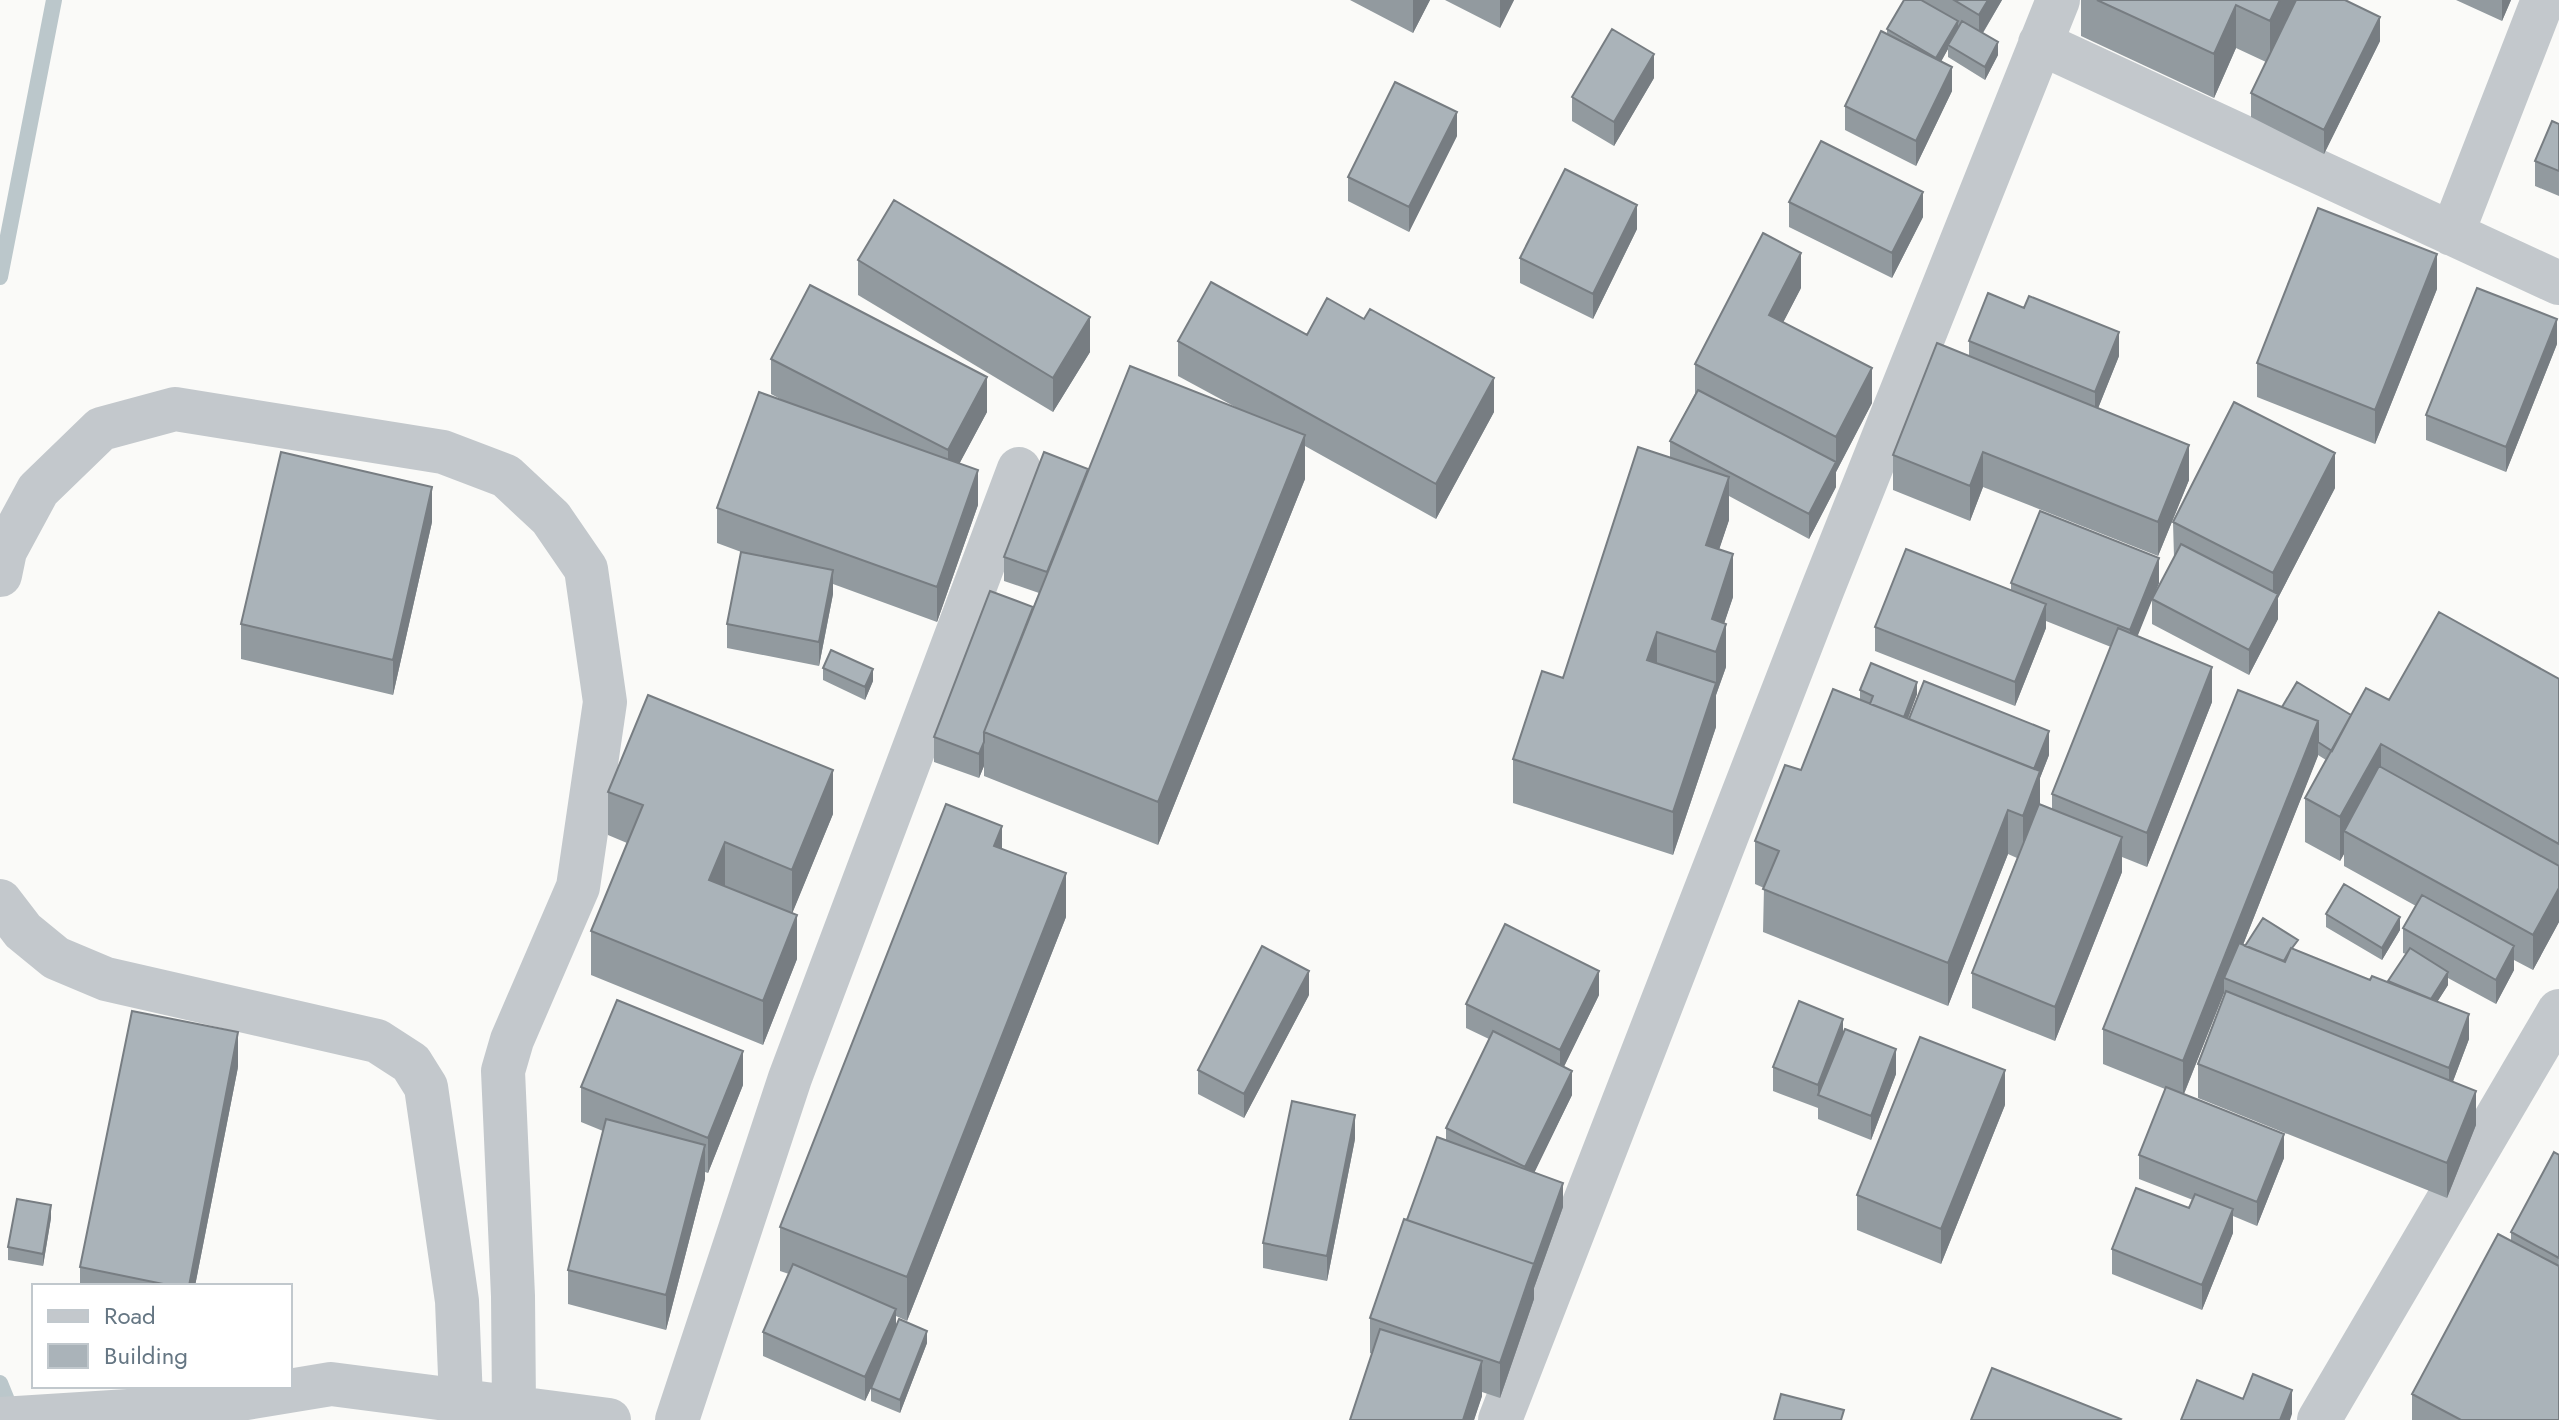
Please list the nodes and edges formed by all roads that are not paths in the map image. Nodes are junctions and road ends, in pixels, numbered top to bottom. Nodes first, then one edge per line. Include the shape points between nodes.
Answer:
1 (2058, 0) edge
2 (2543, 0) edge
3 (2040, 43) junction
4 (2452, 234) junction
5 (2559, 283) edge
6 (1019, 469) dead end
7 (0, 575) edge
8 (0, 901) edge
9 (2559, 1011) edge
10 (461, 1400) junction
11 (514, 1408) junction
12 (0, 1419) edge
13 (609, 1420) edge
14 (677, 1420) edge
15 (1500, 1420) edge
16 (2319, 1420) edge

1 - 3 street
2 - 4 street
3 - 4 street
3 - 15 street
4 - 5 street
6 - 14 street via 790,1078
7 - 11 street via 5,551 38,490 101,429 175,409 443,452 506,476 551,518 586,569 605,702 578,887 503,1071
8 - 10 street via 23,931 56,958 106,979 377,1041 411,1063 426,1087 457,1301
9 - 16 street
10 - 11 street
10 - 12 street via 331,1384 192,1407
11 - 13 street

